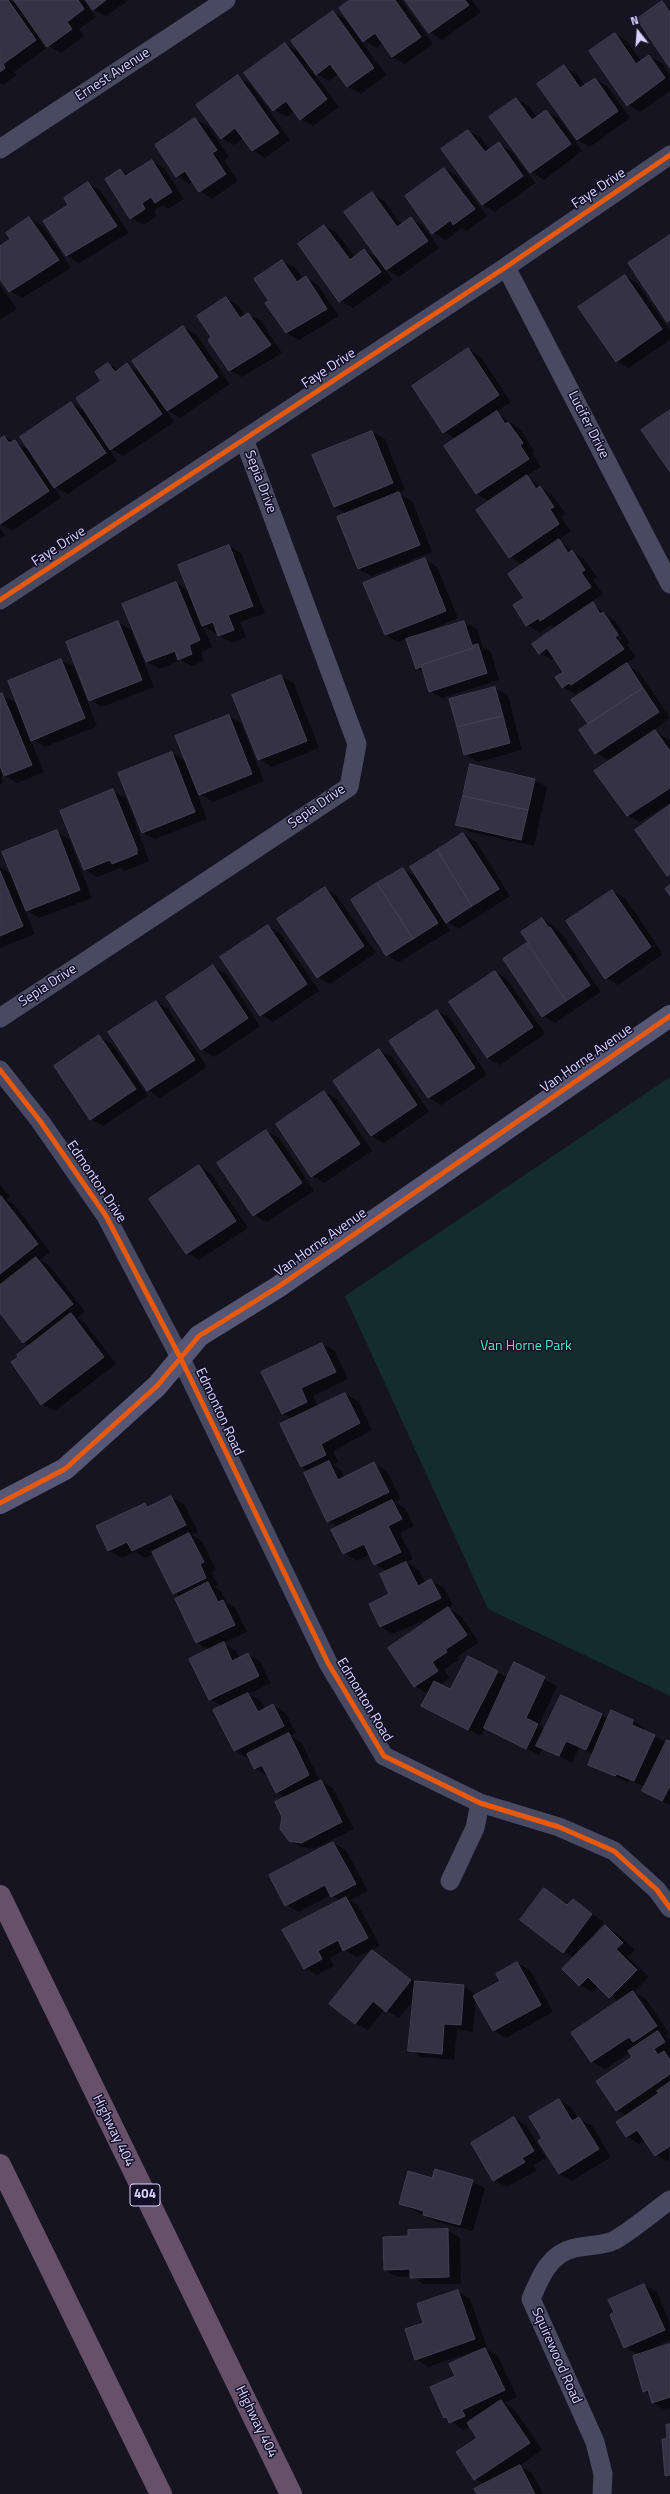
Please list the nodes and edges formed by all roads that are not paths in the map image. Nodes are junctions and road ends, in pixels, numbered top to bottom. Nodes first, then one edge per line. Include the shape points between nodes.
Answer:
1 (226, 0) edge
2 (0, 149) edge
3 (670, 155) edge
4 (506, 267) junction
5 (244, 439) junction
6 (669, 579) edge
7 (0, 600) edge
8 (670, 1016) edge
9 (0, 1018) edge
10 (0, 1070) edge
11 (181, 1359) junction
12 (0, 1503) edge
13 (480, 1803) junction
14 (450, 1881) dead end
15 (0, 1896) edge
16 (670, 1908) edge
17 (0, 2165) edge
18 (670, 2200) edge
19 (161, 2494) edge
20 (291, 2494) edge
21 (602, 2494) edge

1 - 2 street, Ernest Avenue
3 - 4 street, Faye Drive
4 - 5 street, Faye Drive
4 - 6 street, Lucifer Drive
5 - 7 street, Faye Drive
5 - 9 street, Sepia Drive via 357,744 349,787
8 - 11 street, Van Horne Avenue via 278,1287 200,1336
10 - 11 street, Edmonton Drive via 40,1121 106,1216
11 - 12 street, Van Horne Avenue via 157,1386 65,1469
11 - 13 street, Edmonton Road via 328,1663 384,1756
13 - 14 street via 476,1828
13 - 16 street, Edmonton Road via 559,1827 614,1851 657,1890
15 - 20 highway, Highway 404 / 404
17 - 19 highway
18 - 21 street, Squirewood Road via 614,2240 574,2248 554,2258 540,2277 531,2299 595,2442 604,2474

